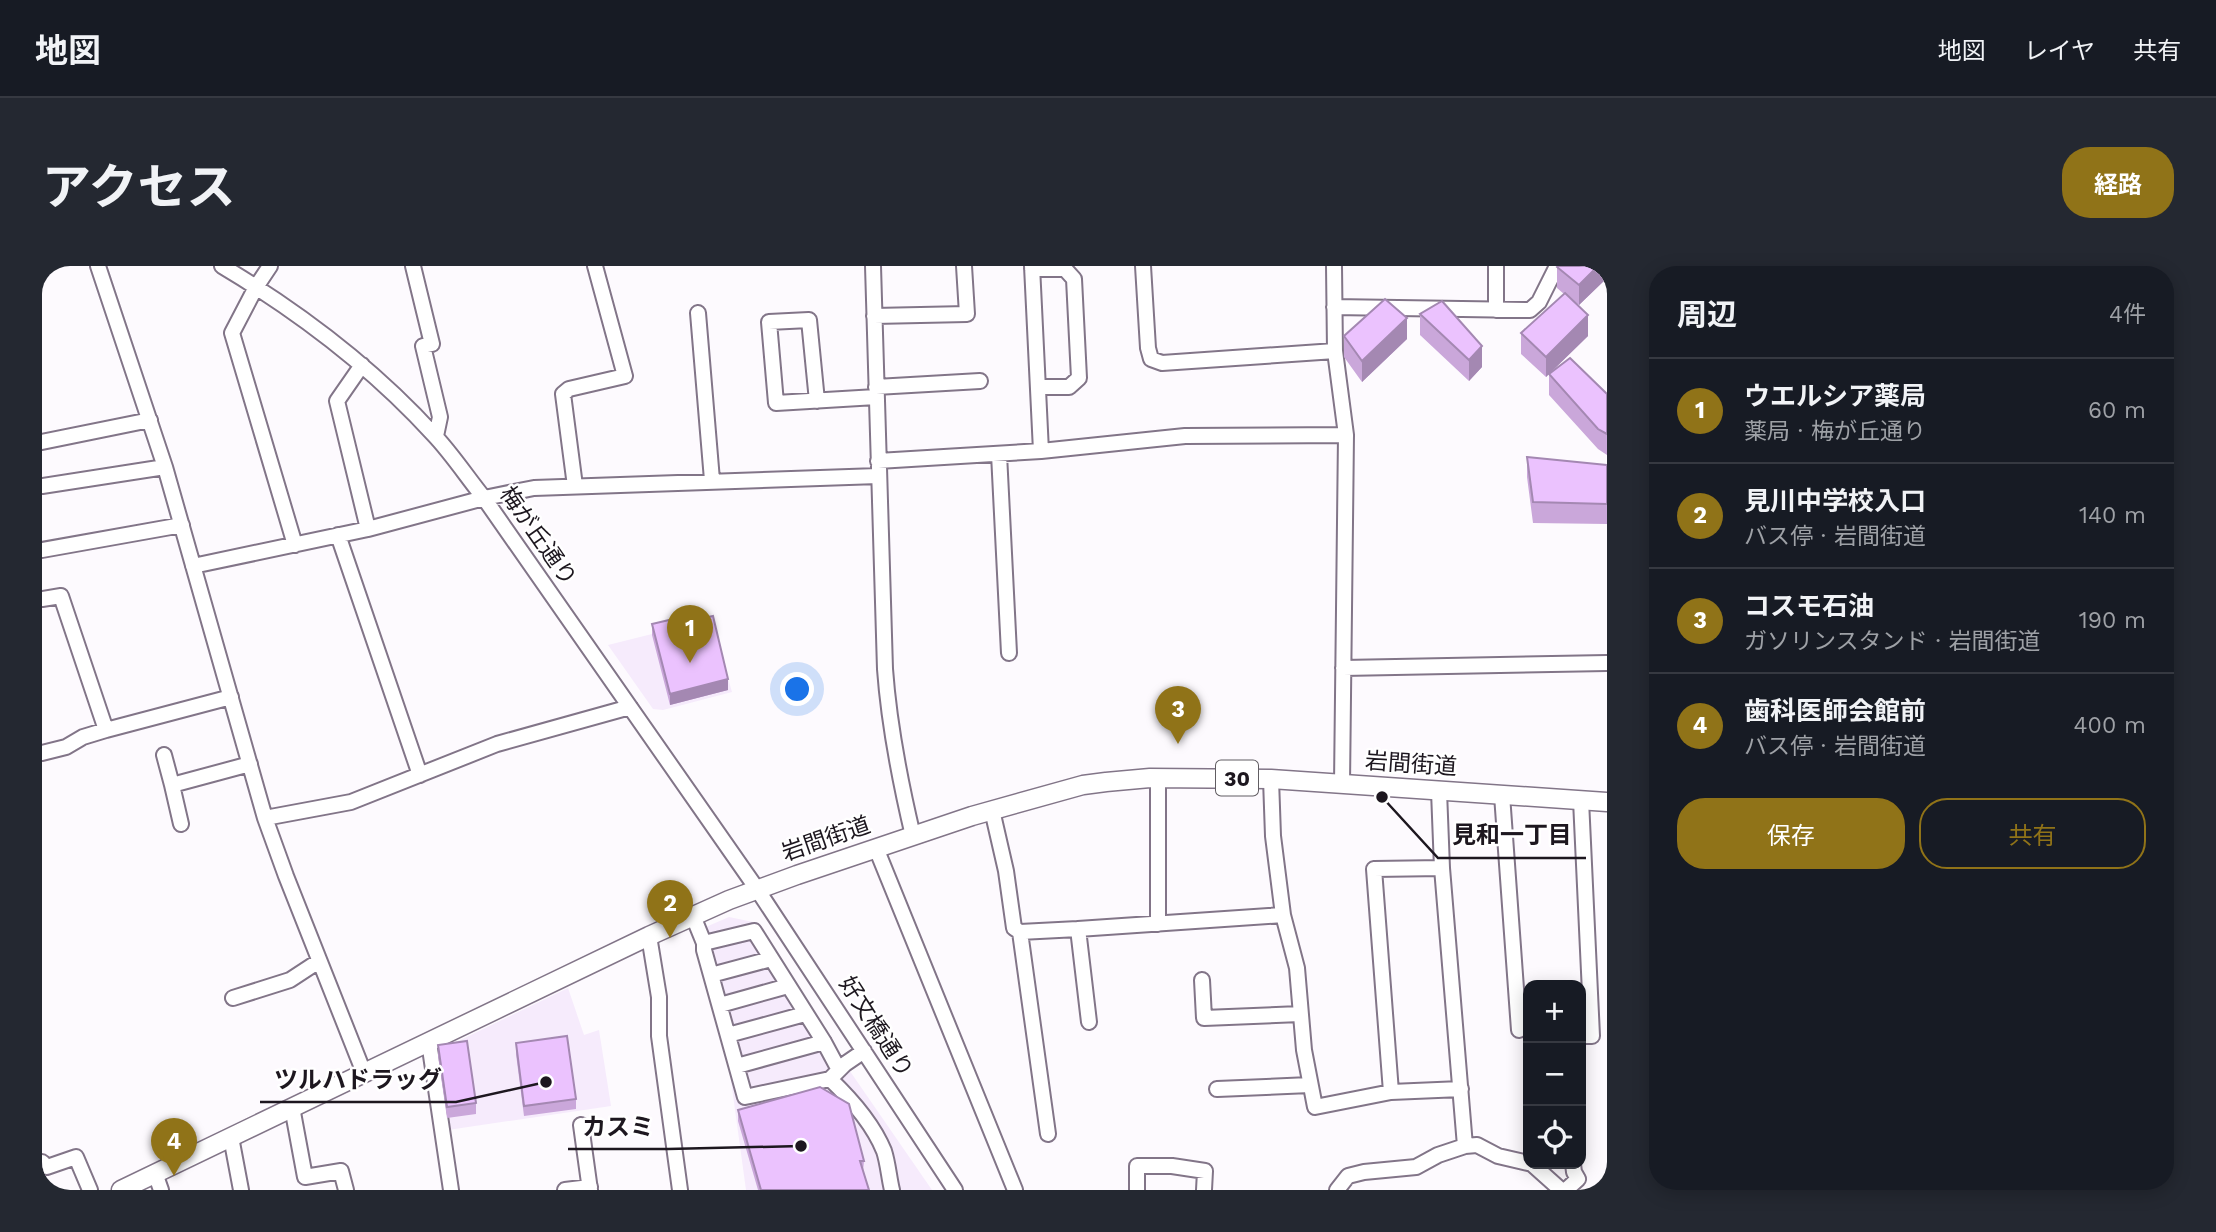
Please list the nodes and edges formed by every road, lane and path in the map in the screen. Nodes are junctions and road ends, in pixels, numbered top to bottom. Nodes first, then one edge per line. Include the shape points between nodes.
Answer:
1 (98, 266) edge
2 (222, 266) edge
3 (270, 266) edge
4 (413, 266) edge
5 (595, 266) edge
6 (873, 266) edge
7 (964, 266) edge
8 (1143, 266) edge
9 (1334, 266) edge
10 (1496, 266) edge
11 (1557, 266) edge
12 (1032, 268) edge
13 (256, 287) junction
14 (1334, 307) junction
15 (1496, 310) junction
16 (698, 313) dead end
17 (874, 316) junction
18 (1335, 351) junction
19 (362, 365) junction
20 (980, 381) dead end
21 (1038, 387) junction
22 (876, 392) junction
23 (817, 401) junction
24 (150, 420) junction
25 (1346, 435) junction
26 (436, 436) junction
27 (42, 442) edge
28 (1041, 451) junction
29 (999, 454) junction
30 (878, 461) junction
31 (165, 467) junction
32 (878, 476) junction
33 (712, 480) junction
34 (42, 486) edge
35 (575, 486) junction
36 (484, 498) junction
37 (182, 524) junction
38 (368, 529) junction
39 (338, 536) junction
40 (295, 545) junction
41 (42, 550) edge
42 (193, 566) junction
43 (42, 599) edge
44 (1009, 653) dead end
45 (1607, 663) edge
46 (1343, 668) junction
47 (230, 697) junction
48 (630, 706) junction
49 (106, 730) junction
50 (42, 753) edge
51 (164, 755) dead end
52 (250, 765) junction
53 (420, 775) junction
54 (1158, 778) junction
55 (1271, 779) junction
56 (1342, 784) junction
57 (172, 785) junction
58 (1439, 791) junction
59 (1502, 794) junction
60 (1581, 800) junction
61 (1607, 802) edge
62 (992, 810) junction
63 (265, 818) junction
64 (181, 824) dead end
65 (914, 836) junction
66 (876, 848) junction
67 (1442, 868) junction
68 (757, 889) junction
69 (1283, 915) junction
70 (693, 916) junction
71 (1158, 924) junction
72 (1078, 929) junction
73 (1020, 932) junction
74 (649, 936) junction
75 (704, 943) junction
76 (771, 960) junction
77 (319, 961) junction
78 (711, 975) junction
79 (1202, 980) dead end
80 (788, 986) junction
81 (233, 998) dead end
82 (720, 1005) junction
83 (805, 1014) junction
84 (1300, 1014) junction
85 (1089, 1023) dead end
86 (1519, 1030) dead end
87 (728, 1035) junction
88 (1586, 1036) edge
89 (429, 1042) junction
90 (824, 1042) junction
91 (864, 1051) junction
92 (737, 1066) junction
93 (364, 1073) junction
94 (834, 1074) junction
95 (1310, 1085) junction
96 (1217, 1089) dead end
97 (1461, 1089) junction
98 (1391, 1092) junction
99 (292, 1107) junction
100 (580, 1125) dead end
101 (1048, 1134) dead end
102 (231, 1137) junction
103 (1465, 1146) junction
104 (1523, 1161) edge
105 (42, 1162) edge
106 (1537, 1169) edge
107 (1574, 1169) edge
108 (158, 1182) edge
109 (590, 1188) edge
110 (682, 1189) edge
111 (90, 1190) edge
112 (121, 1190) edge
113 (241, 1190) edge
114 (346, 1190) edge
115 (451, 1190) edge
116 (565, 1190) edge
117 (892, 1190) edge
118 (956, 1190) edge
119 (1015, 1190) edge
120 (1137, 1190) edge
121 (1204, 1190) edge
122 (1338, 1190) edge
123 (1563, 1190) edge

1 - 24 street
2 - 13 street, 梅が丘通り
3 - 13 street
4 - 26 street via 432,344 423,346 440,417
5 - 35 street via 625,376 563,394
6 - 17 street
7 - 17 street via 967,314
8 - 18 street via 1151,359 1162,363
9 - 14 street
10 - 15 street
11 - 15 street via 1530,310
12 - 21 street
12 - 21 street via 1065,269 1074,279 1078,354 1079,379 1069,387
13 - 19 street, 梅が丘通り
13 - 40 street via 232,334
14 - 15 street
14 - 18 street
16 - 33 street
17 - 22 street
18 - 25 street
19 - 26 street, 梅が丘通り
19 - 38 street via 337,401
20 - 22 street
21 - 28 street
22 - 23 street
22 - 30 street
23 - 23 street via 776,403 769,322 809,320
24 - 27 street
24 - 31 street
25 - 28 street via 1185,436
25 - 46 street
26 - 36 street, 梅が丘通り
28 - 29 street
29 - 30 street
29 - 44 street
30 - 32 street
31 - 34 street
31 - 37 street
32 - 33 street
32 - 65 street via 887,698
33 - 35 street
35 - 36 street
36 - 38 street
36 - 48 street, 梅が丘通り
37 - 41 street
37 - 42 street
38 - 39 street
39 - 40 street
39 - 53 street
40 - 42 street
42 - 47 street
43 - 49 street via 61,596
45 - 46 street
46 - 56 street
47 - 49 street
47 - 52 street
48 - 53 street via 497,744
48 - 68 street, 梅が丘通り
49 - 50 street
51 - 57 street
52 - 57 street
52 - 63 street
53 - 63 street via 351,802
54 - 55 main road, 岩間街道 / 30
54 - 62 main road, 岩間街道 / 30 via 1083,785
54 - 71 street
55 - 56 main road, 岩間街道 / 30
55 - 69 street
56 - 58 main road, 岩間街道 / 30
57 - 64 street
58 - 59 main road, 岩間街道 / 30
58 - 67 street
59 - 60 main road, 岩間街道 / 30
59 - 86 street
60 - 61 main road, 岩間街道 / 30
60 - 88 street via 1592,1036
62 - 65 main road, 岩間街道 / 30
62 - 73 street via 1014,928
63 - 77 street
65 - 66 main road, 岩間街道 / 30
66 - 68 main road, 岩間街道 / 30
66 - 119 street
67 - 97 street
67 - 98 street via 1374,869
68 - 70 main road, 岩間街道 / 30
68 - 91 street, 好文橋通り
69 - 71 street
69 - 84 street via 1297,968
70 - 74 main road, 岩間街道 / 30
70 - 75 street
71 - 72 street
72 - 73 street
72 - 85 street
73 - 101 street
74 - 89 main road, 岩間街道 / 30
74 - 110 street
75 - 76 street via 754,931
75 - 78 street
76 - 78 street
76 - 80 street
77 - 81 street via 290,980
77 - 93 street
78 - 82 street
79 - 84 street via 1204,1018
80 - 82 street
80 - 83 street
82 - 87 street
83 - 87 street
83 - 90 street
84 - 95 street
87 - 92 street
89 - 93 main road, 岩間街道 / 30
89 - 115 street
90 - 92 street
90 - 94 street
91 - 94 street
91 - 118 street, 好文橋通り
92 - 94 street via 745,1097
93 - 99 main road, 岩間街道 / 30
94 - 117 street via 884,1152
95 - 96 street
95 - 98 street via 1315,1107
97 - 98 street
97 - 103 street
99 - 102 main road, 岩間街道 / 30
99 - 114 street via 305,1177 341,1171
100 - 109 street
102 - 108 main road, 岩間街道 / 30
102 - 113 street
103 - 104 street via 1477,1145
103 - 122 street via 1416,1167 1348,1176
105 - 111 street via 47,1167 76,1157
106 - 123 street
107 - 123 street via 1578,1179
108 - 112 main road, 岩間街道 / 30
109 - 116 street
120 - 121 street via 1137,1166 1172,1166 1205,1171

